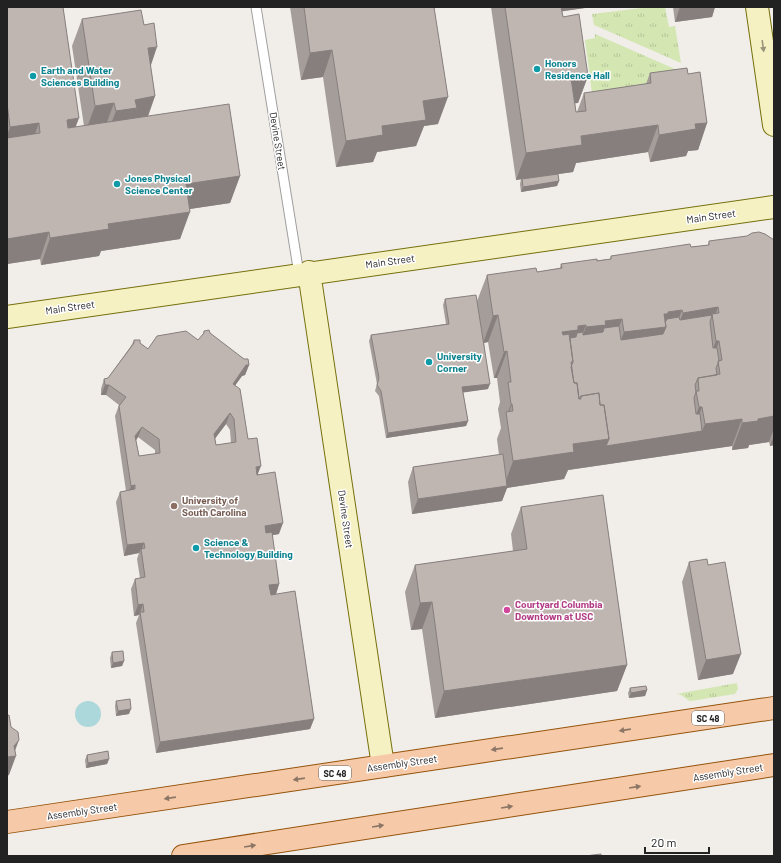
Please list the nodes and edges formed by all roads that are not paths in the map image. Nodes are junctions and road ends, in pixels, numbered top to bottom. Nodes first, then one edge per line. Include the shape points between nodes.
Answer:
1 (256, 7) edge
2 (757, 7) edge
3 (774, 125) edge
4 (774, 207) edge
5 (304, 273) junction
6 (7, 316) edge
7 (774, 708) edge
8 (774, 765) edge
9 (383, 766) junction
10 (7, 822) edge
11 (183, 856) edge

1 - 5 lane, Devine Street
2 -> 3 street
4 - 5 street, Main Street
5 - 6 street, Main Street
5 - 9 street, Devine Street
7 -> 9 main road, Assembly Street / SC 48
11 -> 8 main road, Assembly Street
9 -> 10 main road, Assembly Street / SC 48

